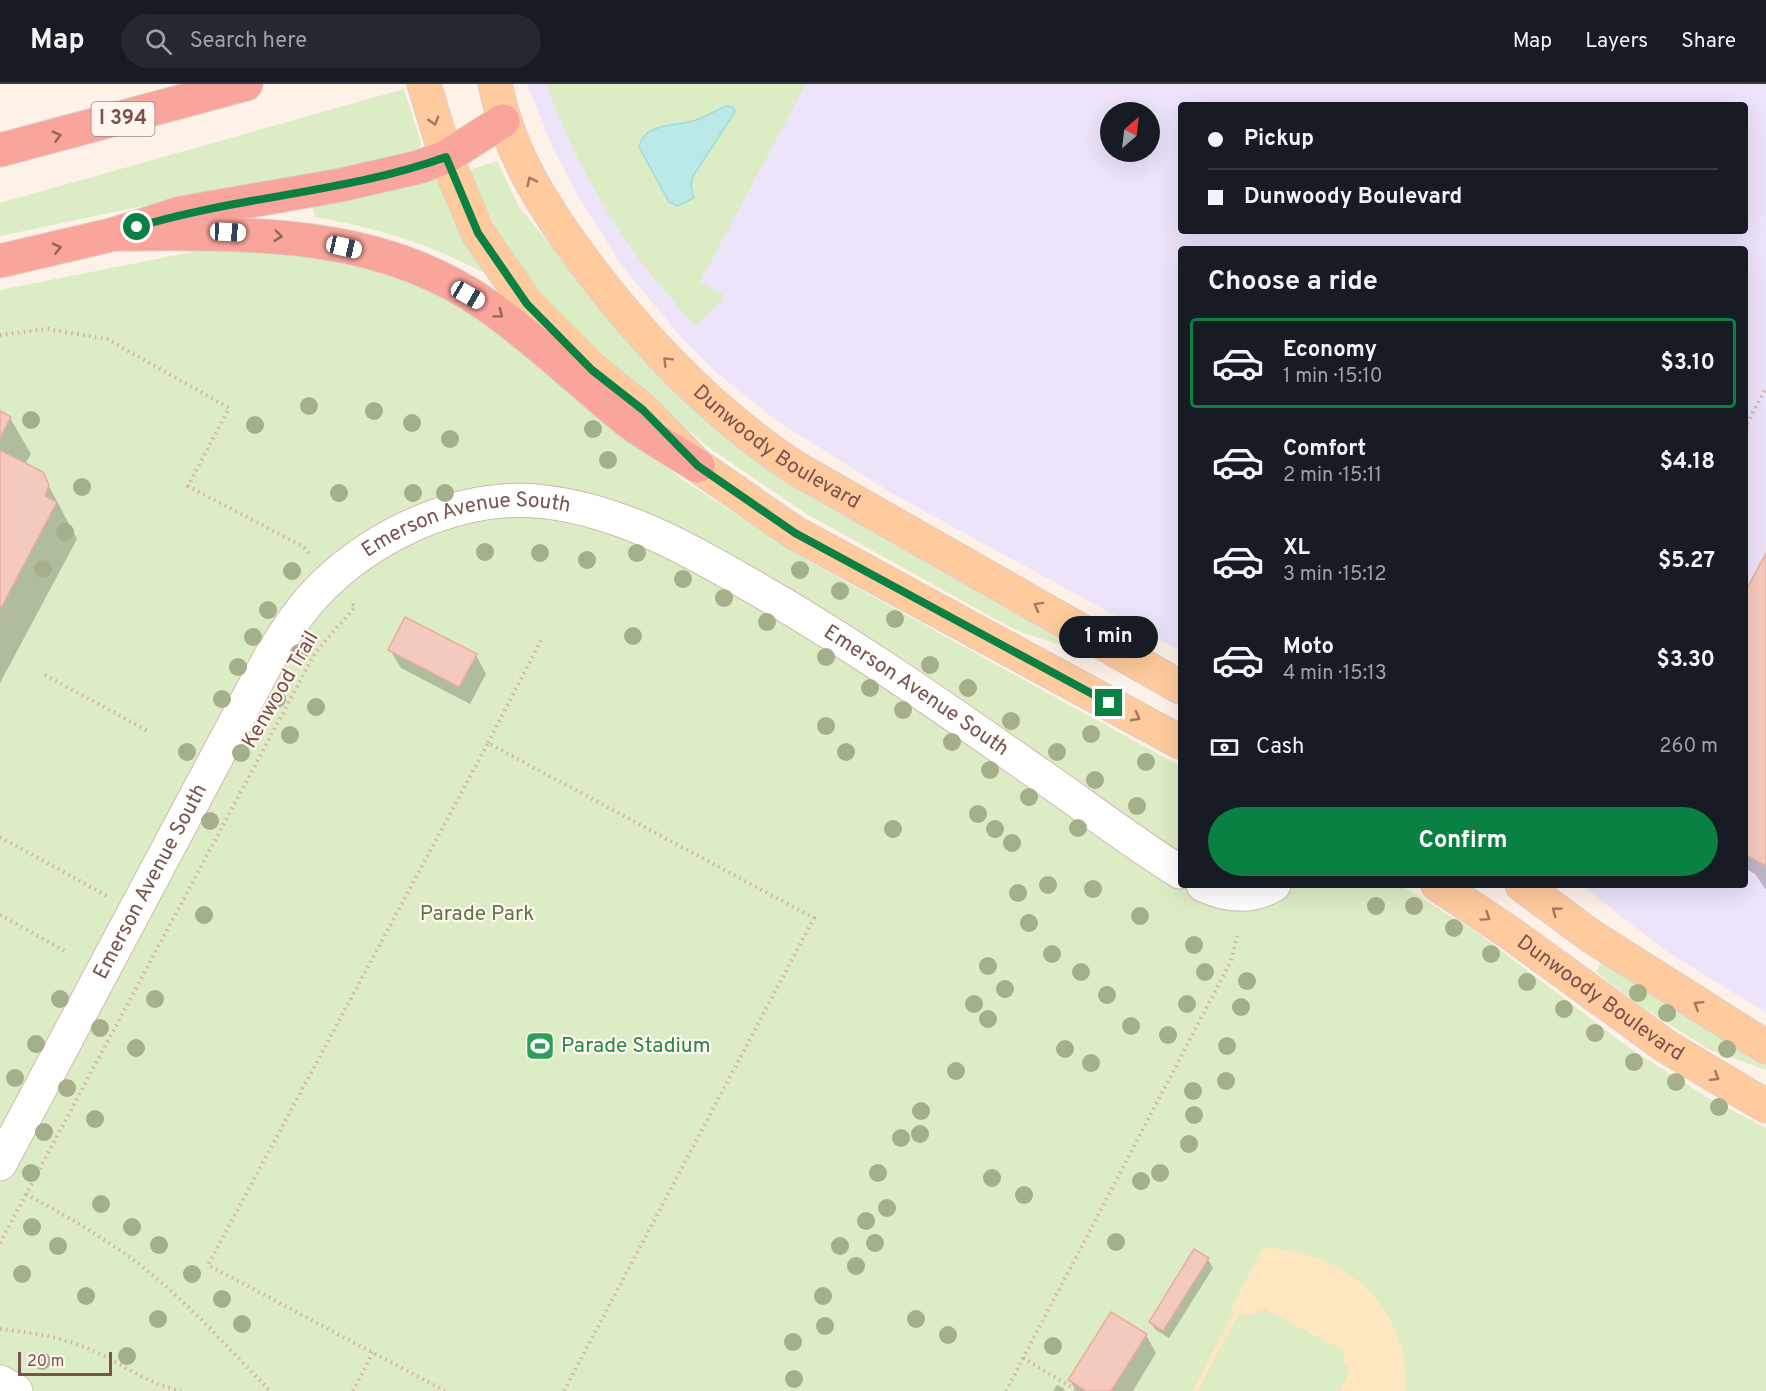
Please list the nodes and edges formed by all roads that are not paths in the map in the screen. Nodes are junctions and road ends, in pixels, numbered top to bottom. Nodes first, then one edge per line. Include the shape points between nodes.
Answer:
1 (246, 84) edge
2 (424, 84) edge
3 (495, 84) edge
4 (502, 122) junction
5 (0, 150) edge
6 (446, 157) junction
7 (115, 234) junction
8 (0, 261) edge
9 (698, 466) junction
10 (1178, 686) edge
11 (1178, 741) edge
12 (1178, 871) edge
13 (1213, 888) edge
14 (1268, 888) edge
15 (1442, 888) edge
16 (1526, 888) edge
17 (1766, 1047) edge
18 (1766, 1106) edge
19 (0, 1164) edge
20 (0, 1382) edge
21 (16, 1391) edge

5 -> 1 highway, I 394
2 -> 6 main road
3 - 4 main road, Dunwoody Boulevard
4 - 6 highway
10 -> 4 main road, Dunwoody Boulevard via 850,500 750,437 662,358 625,316 548,211
6 - 7 highway via 341,185 181,213
6 - 9 main road via 478,233 527,304 592,370 643,410
8 -> 7 highway
7 -> 9 highway via 228,232 292,237 383,256 417,268 487,305 631,423
9 -> 11 main road via 795,533
12 - 19 street, Emerson Avenue South via 831,633 711,562 619,519 545,501 475,504 402,531 332,579 297,616 270,657
13 - 14 street via 1235,895
15 -> 18 main road, Dunwoody Boulevard via 1666,1047
17 -> 16 main road via 1591,936
20 - 21 street

